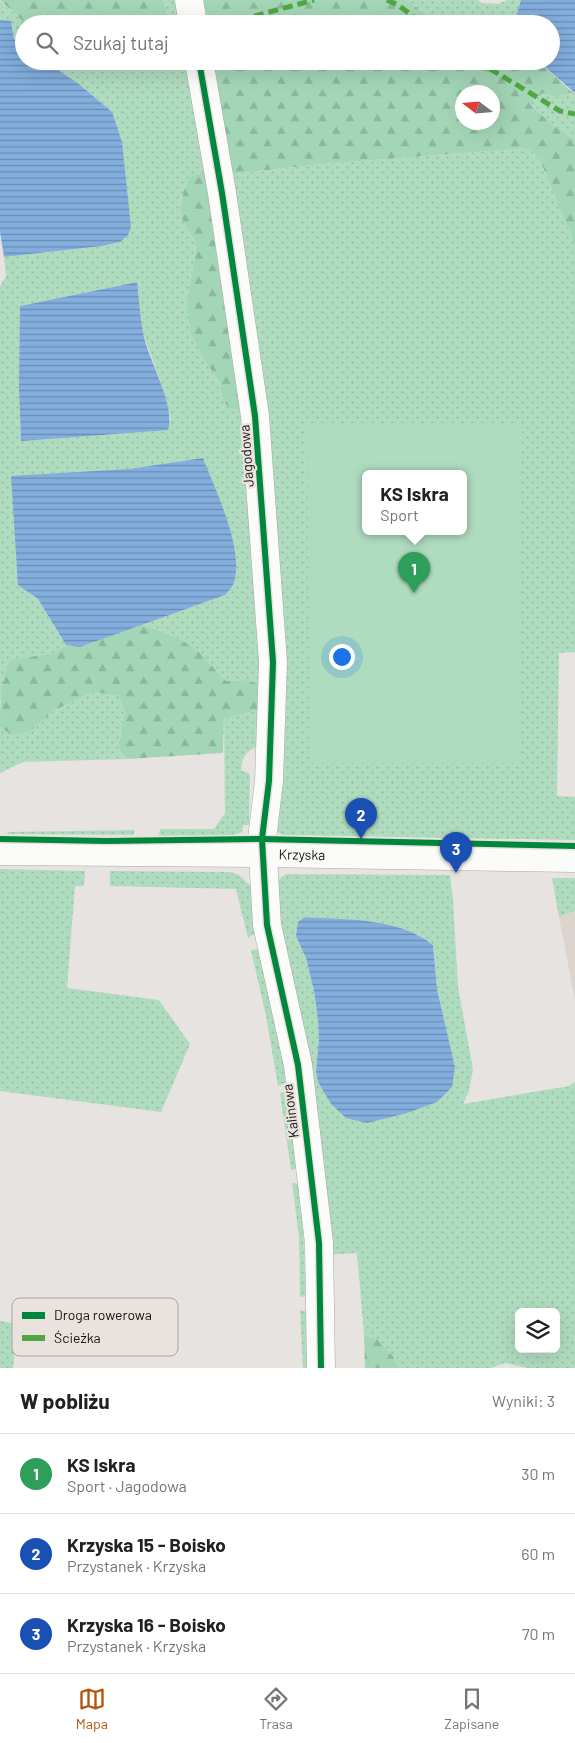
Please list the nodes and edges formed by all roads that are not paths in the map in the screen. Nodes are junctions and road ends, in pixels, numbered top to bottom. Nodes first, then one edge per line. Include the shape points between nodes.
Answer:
1 (189, 0) edge
2 (192, 15) edge
3 (201, 70) edge
4 (0, 851) edge
5 (263, 853) junction
6 (575, 858) edge
7 (321, 1368) edge

1 - 2 street
3 - 5 street, Jagodowa via 255,416 273,662
4 - 5 street, Krzyska
5 - 6 street, Krzyska
5 - 7 street, Kalinowa via 267,925 298,1065 319,1243

